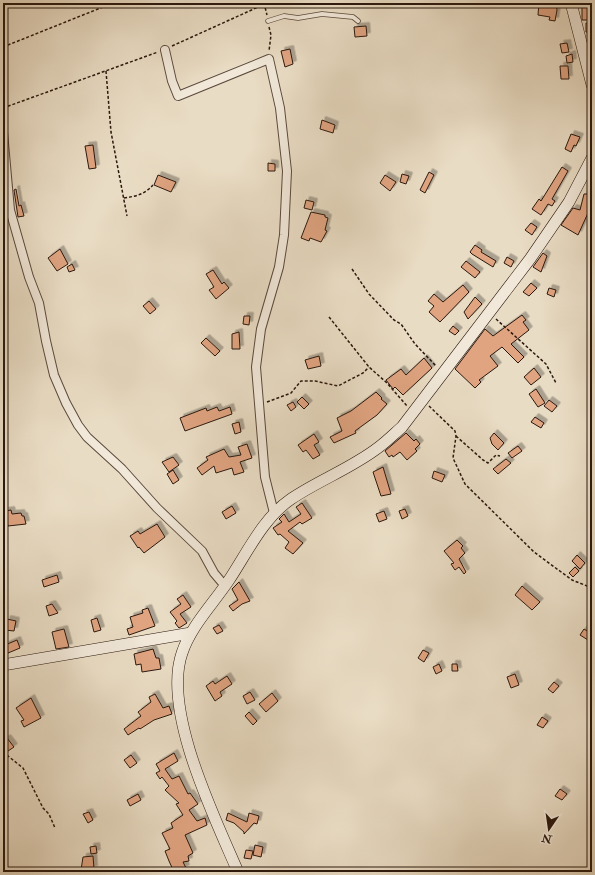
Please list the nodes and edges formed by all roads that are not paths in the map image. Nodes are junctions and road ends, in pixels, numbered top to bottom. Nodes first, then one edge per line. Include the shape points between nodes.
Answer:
1 (6, 3) edge
2 (571, 3) edge
3 (3, 5) edge
4 (268, 21) road end
5 (358, 21) dead end
6 (165, 50) road end
7 (592, 85) edge
8 (3, 132) edge
9 (592, 158) edge
10 (274, 513) junction
11 (225, 586) junction
12 (191, 633) junction
13 (3, 665) edge
14 (238, 872) edge

1 - 3 lane
2 - 7 main road
4 - 5 lane via 284,16 298,18 322,14 353,17
6 - 10 street via 178,96 269,59 280,108 287,171 284,235 256,367 265,477
8 - 11 street via 10,210 28,277 39,303 54,375 66,402 78,425 88,437 202,551 214,573
9 - 10 main road via 568,202 493,310 402,426 378,448 291,499
10 - 11 main road
11 - 12 main road
12 - 13 main road
12 - 14 main road via 178,669 183,724 205,794

